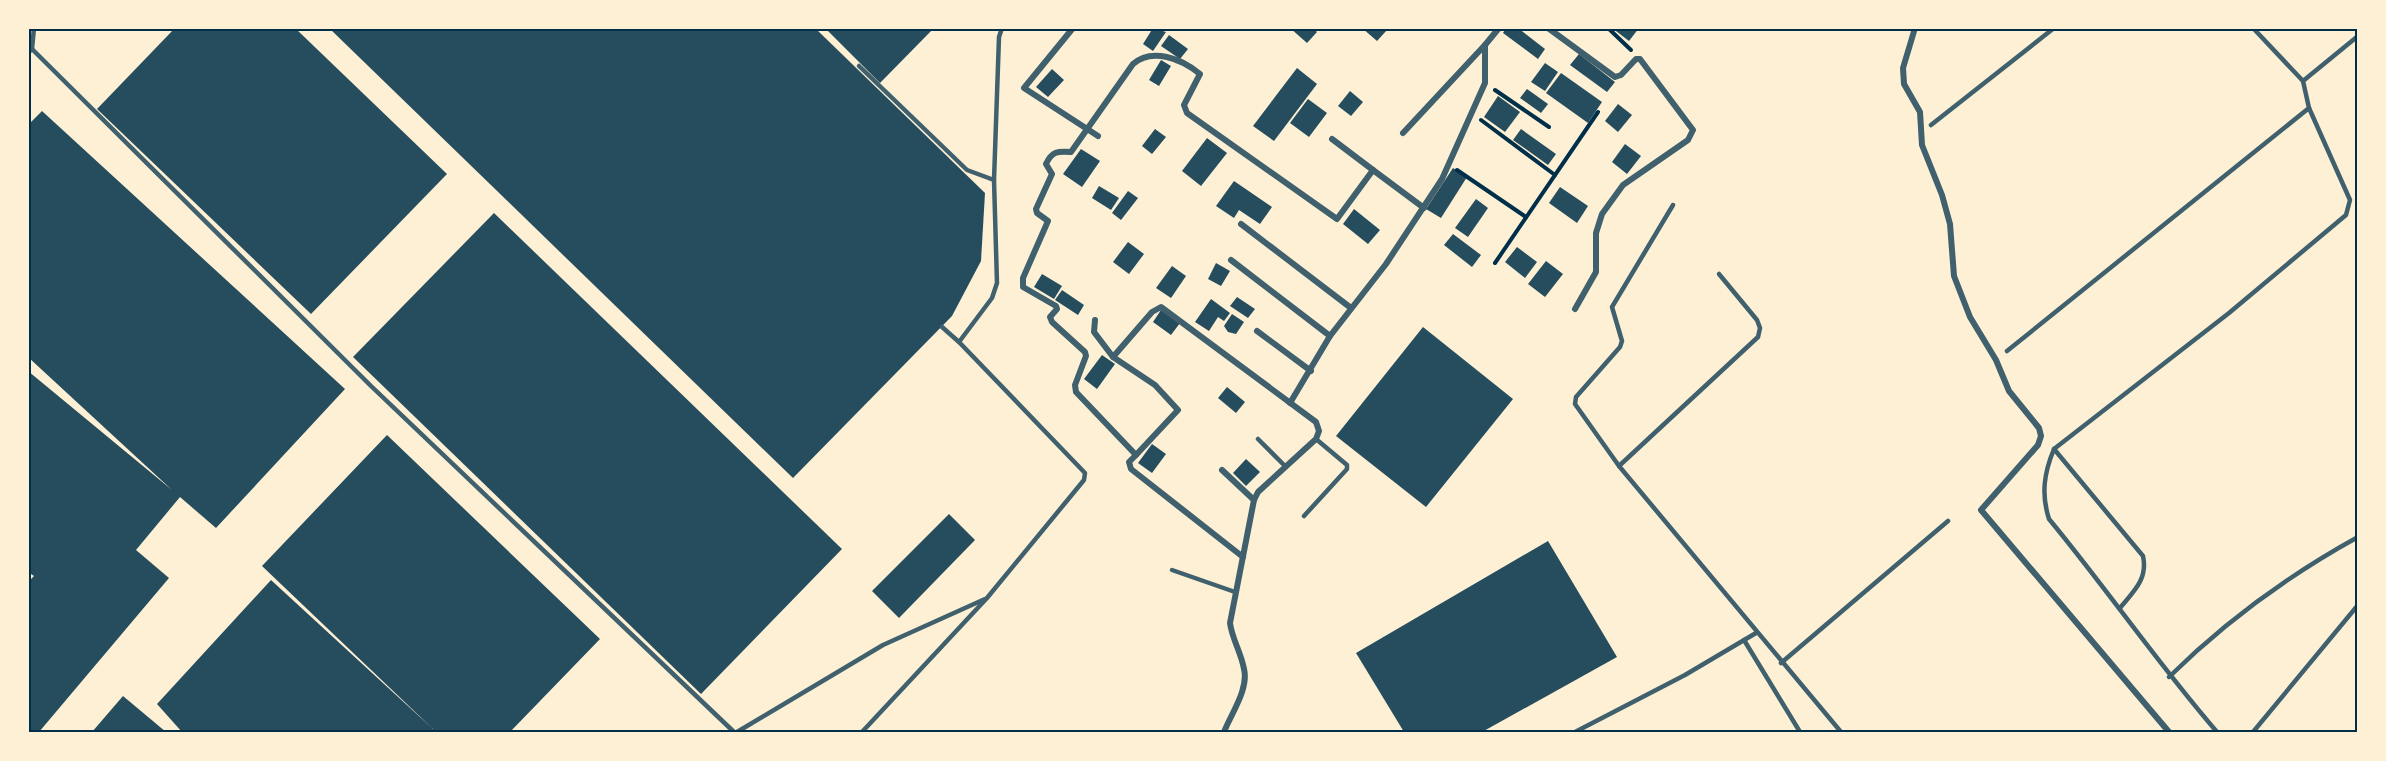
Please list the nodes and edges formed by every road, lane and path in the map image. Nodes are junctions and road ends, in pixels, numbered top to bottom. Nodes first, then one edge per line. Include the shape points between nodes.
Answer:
1 (34, 28) edge
2 (1002, 28) edge
3 (1073, 28) edge
4 (1499, 28) edge
5 (1548, 28) edge
6 (1608, 28) edge
7 (1915, 28) edge
8 (2054, 28) edge
9 (2253, 28) edge
10 (2358, 36) edge
11 (1485, 45) junction
12 (30, 51) edge
13 (1640, 59) junction
14 (859, 66) dead end
15 (2303, 81) junction
16 (1485, 83) junction
17 (2309, 108) junction
18 (1598, 112) dead end
19 (1473, 113) junction
20 (1931, 125) dead end
21 (1549, 127) dead end
22 (1088, 130) junction
23 (1403, 134) dead end
24 (1098, 136) dead end
25 (1332, 139) dead end
26 (1449, 164) junction
27 (1373, 170) junction
28 (1555, 175) junction
29 (994, 180) junction
30 (1673, 205) dead end
31 (1424, 208) junction
32 (1526, 217) junction
33 (1241, 224) dead end
34 (1232, 260) dead end
35 (1495, 263) dead end
36 (1719, 274) dead end
37 (1351, 308) junction
38 (1575, 309) dead end
39 (1095, 320) dead end
40 (942, 327) dead end
41 (1257, 331) dead end
42 (1330, 336) junction
43 (959, 342) junction
44 (2007, 351) dead end
45 (1113, 357) junction
46 (1311, 371) junction
47 (1290, 403) junction
48 (1258, 439) dead end
49 (1316, 439) junction
50 (2054, 449) junction
51 (1136, 454) junction
52 (1619, 466) junction
53 (1286, 467) junction
54 (1222, 470) dead end
55 (1254, 500) junction
56 (1304, 516) dead end
57 (1948, 521) dead end
58 (2358, 537) edge
59 (1243, 557) junction
60 (1172, 570) dead end
61 (1235, 592) junction
62 (987, 598) junction
63 (2358, 605) edge
64 (2120, 608) junction
65 (1756, 633) junction
66 (1744, 640) junction
67 (1781, 663) junction
68 (2169, 676) junction
69 (736, 732) edge
70 (862, 732) edge
71 (1224, 732) edge
72 (1575, 732) edge
73 (1800, 732) edge
74 (1841, 732) edge
75 (2169, 732) edge
76 (2217, 732) edge
77 (2253, 732) edge

1 - 12 lane
2 - 29 lane
3 - 22 street via 1024,88
4 - 11 street
5 - 13 street via 1615,76
6 - 13 path
7 - 75 street via 1903,68 1904,84 1920,112 1922,146 1950,224 1954,276 1970,318 1996,360 2009,391 2039,428 2041,436 2038,445 1981,510
8 - 20 lane
9 - 15 lane
10 - 15 lane
11 - 16 street
11 - 23 street
12 - 69 lane via 371,386
13 - 38 street via 1693,130 1692,135 1623,185 1602,214 1596,233 1596,272
14 - 29 lane via 967,170
15 - 17 lane
16 - 19 street
16 - 21 path
17 - 44 lane
17 - 50 lane via 2350,200 2343,220
18 - 28 path
19 - 26 street
19 - 28 path
22 - 24 street
22 - 27 street via 1132,64 1141,57 1161,56 1200,74 1184,105 1187,113 1337,219
22 - 51 street via 1071,152 1056,151 1046,164 1052,174 1036,212 1048,221 1022,283 1056,306 1050,317 1052,322 1083,348 1086,357 1074,385 1076,392
25 - 27 street
26 - 31 street
26 - 32 path
27 - 31 street
28 - 32 path
29 - 43 lane via 997,283 992,298
30 - 52 lane via 1612,307 1622,341 1620,348 1576,397 1576,409
31 - 37 street
32 - 35 path
33 - 37 street
34 - 42 street
36 - 52 lane via 1757,320 1758,338
37 - 42 street
39 - 45 street via 1094,332
40 - 43 lane
41 - 46 street
42 - 46 street
43 - 62 lane via 1085,473 1080,488
45 - 47 street via 1152,312 1161,307
45 - 51 street via 1155,385 1178,410
46 - 47 street
47 - 49 street via 1316,422
48 - 53 lane
49 - 53 street
49 - 56 lane via 1347,469
50 - 64 lane via 2044,481 2049,519
50 - 64 lane via 2143,556 2143,579
51 - 59 street via 1129,462 1131,469
52 - 65 lane
53 - 55 street
54 - 55 street
55 - 59 street
57 - 67 lane
58 - 68 lane via 2308,564 2203,644
59 - 61 street
60 - 61 lane
61 - 71 street via 1230,622 1245,670 1245,683
62 - 69 lane via 883,645
62 - 70 lane
63 - 77 lane
64 - 68 lane
65 - 66 lane
65 - 67 lane
66 - 72 lane
66 - 73 lane
67 - 74 lane
68 - 76 lane

